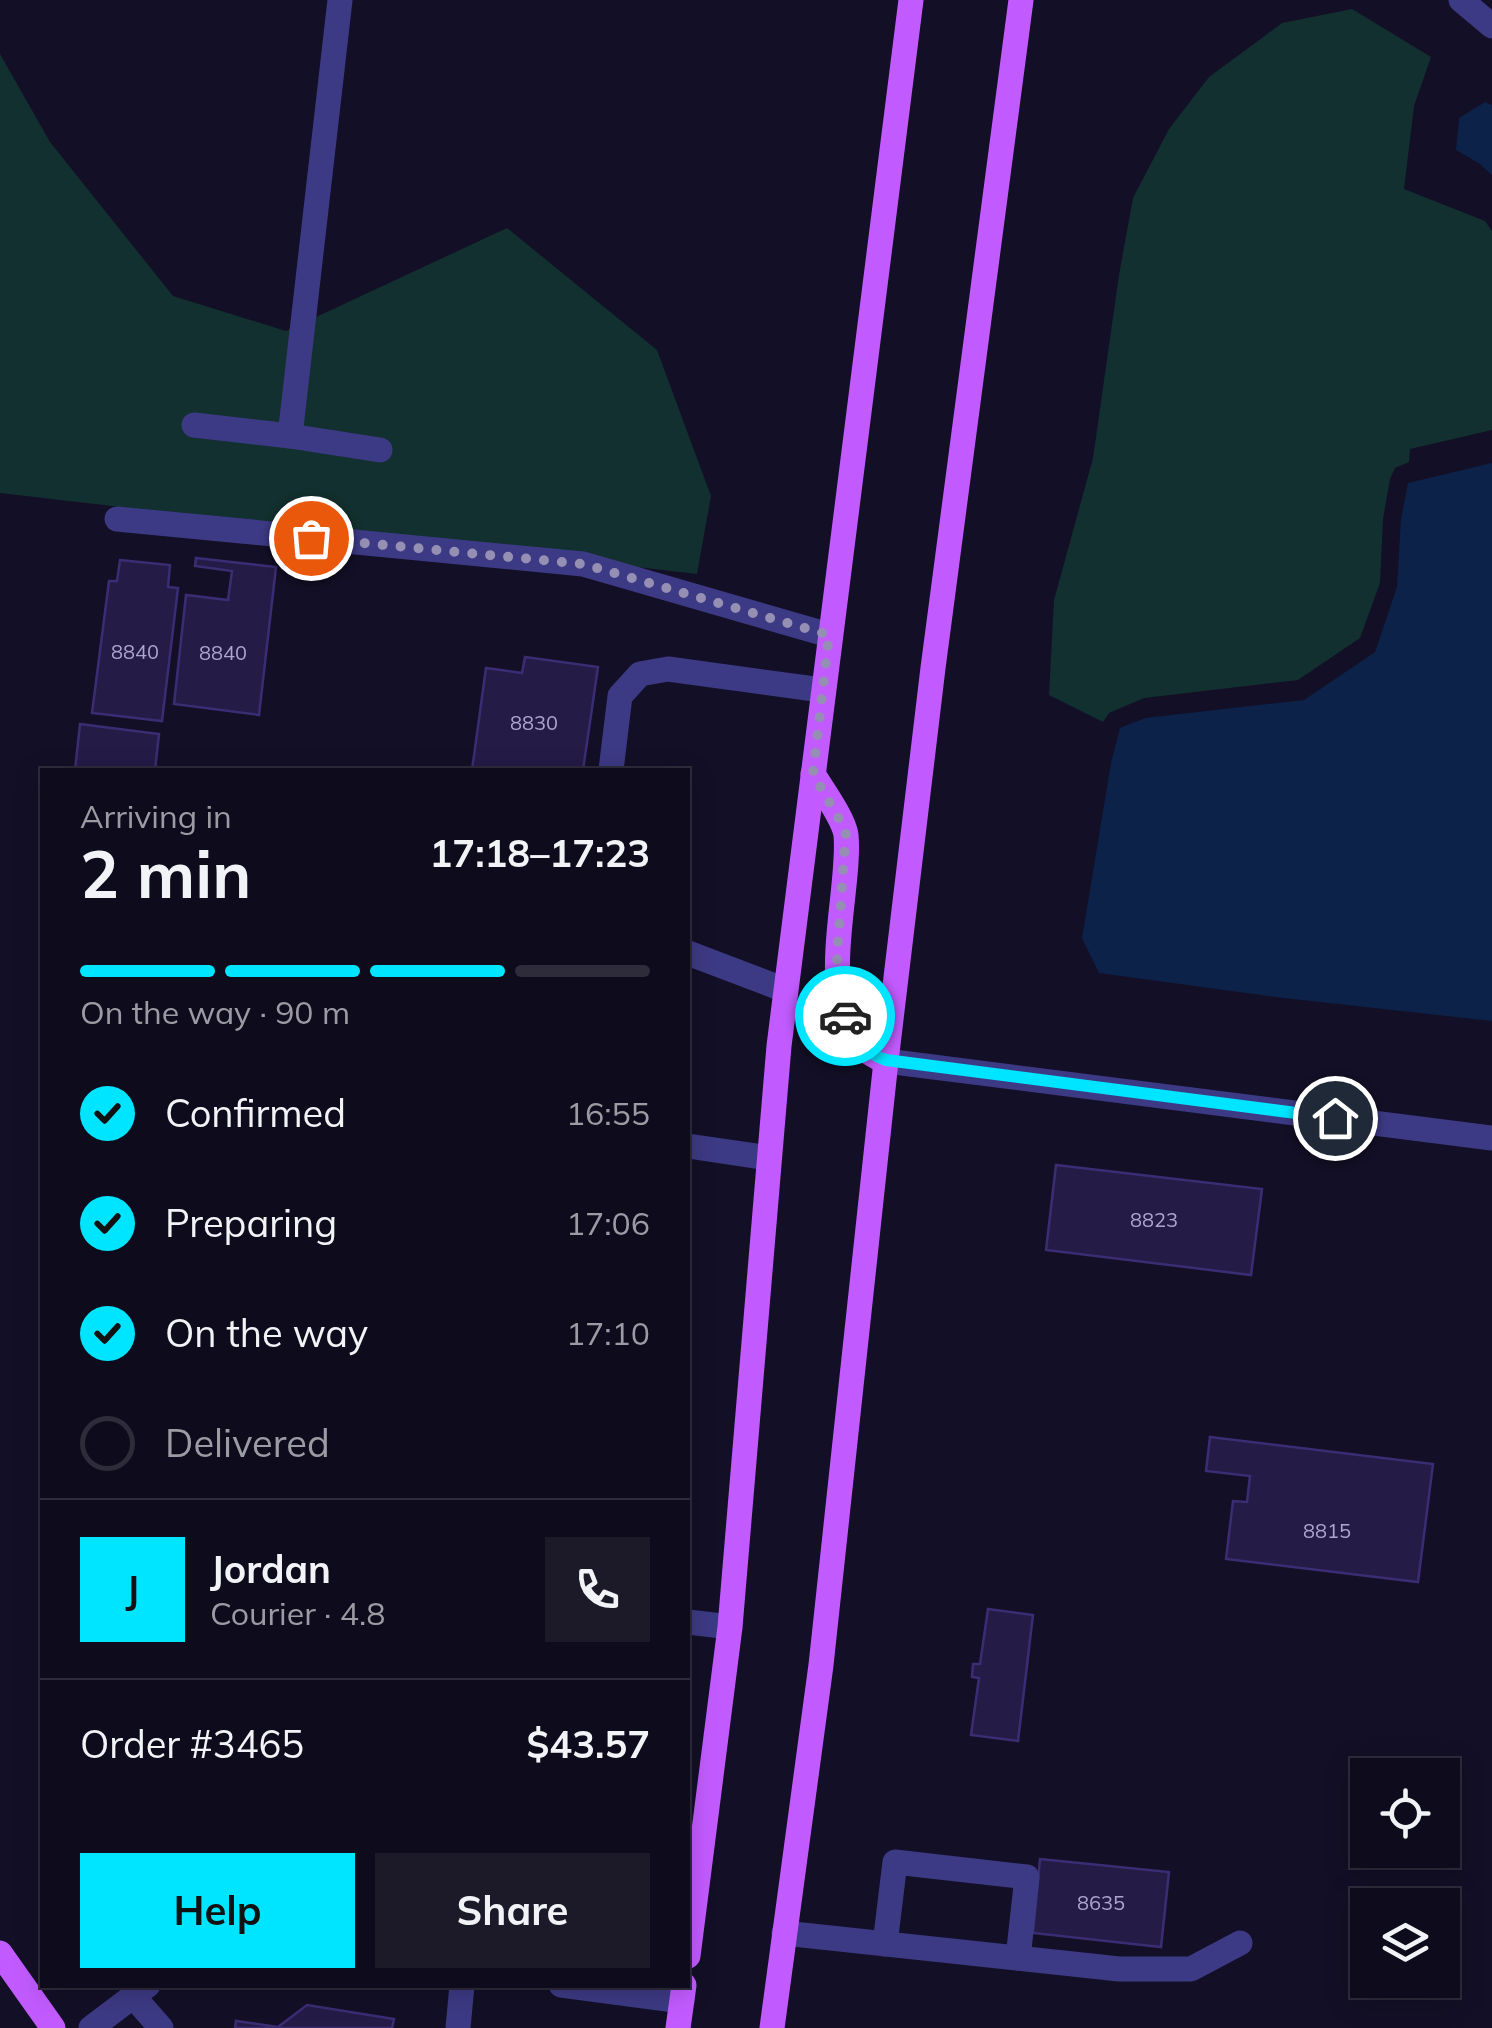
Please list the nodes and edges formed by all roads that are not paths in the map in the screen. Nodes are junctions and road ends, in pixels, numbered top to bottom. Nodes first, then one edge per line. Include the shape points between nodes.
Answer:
1 (340, 0) edge
2 (911, 0) edge
3 (1021, 0) edge
4 (1461, 0) edge
5 (1492, 26) edge
6 (194, 425) dead end
7 (290, 436) junction
8 (380, 450) dead end
9 (118, 519) dead end
10 (829, 635) junction
11 (822, 690) junction
12 (610, 768) edge
13 (813, 774) junction
14 (690, 955) edge
15 (786, 990) junction
16 (886, 1060) junction
17 (1492, 1138) edge
18 (690, 1146) edge
19 (769, 1158) junction
20 (690, 1622) edge
21 (730, 1627) junction
22 (784, 1933) junction
23 (690, 1940) edge
24 (1240, 1943) dead end
25 (885, 1944) junction
26 (0, 1953) edge
27 (1018, 1958) junction
28 (462, 1988) edge
29 (606, 1988) edge
30 (141, 1990) edge
31 (683, 1993) edge
32 (53, 2028) edge
33 (92, 2028) edge
34 (161, 2028) edge
35 (458, 2028) edge
36 (678, 2028) edge
37 (772, 2028) edge

1 - 7 street
2 - 10 main road
3 - 16 main road
4 - 5 street
6 - 7 street
7 - 8 street
9 - 10 street via 583,564
10 - 11 main road
11 - 12 street via 668,669 640,674 620,696
11 - 13 main road
13 - 15 main road
13 - 16 main road via 846,831 839,1004 871,1055
14 - 15 street
15 - 19 main road
16 - 17 street
16 - 22 main road via 821,1665
18 - 19 street
19 - 21 main road
20 - 21 street
21 - 23 main road
22 - 25 street
22 - 37 main road
24 - 27 street via 1191,1968 1119,1969
25 - 27 street
25 - 27 street via 895,1862 1027,1877
26 - 32 main road
28 - 35 street
29 - 31 street
30 - 33 street
30 - 34 street
31 - 36 main road

